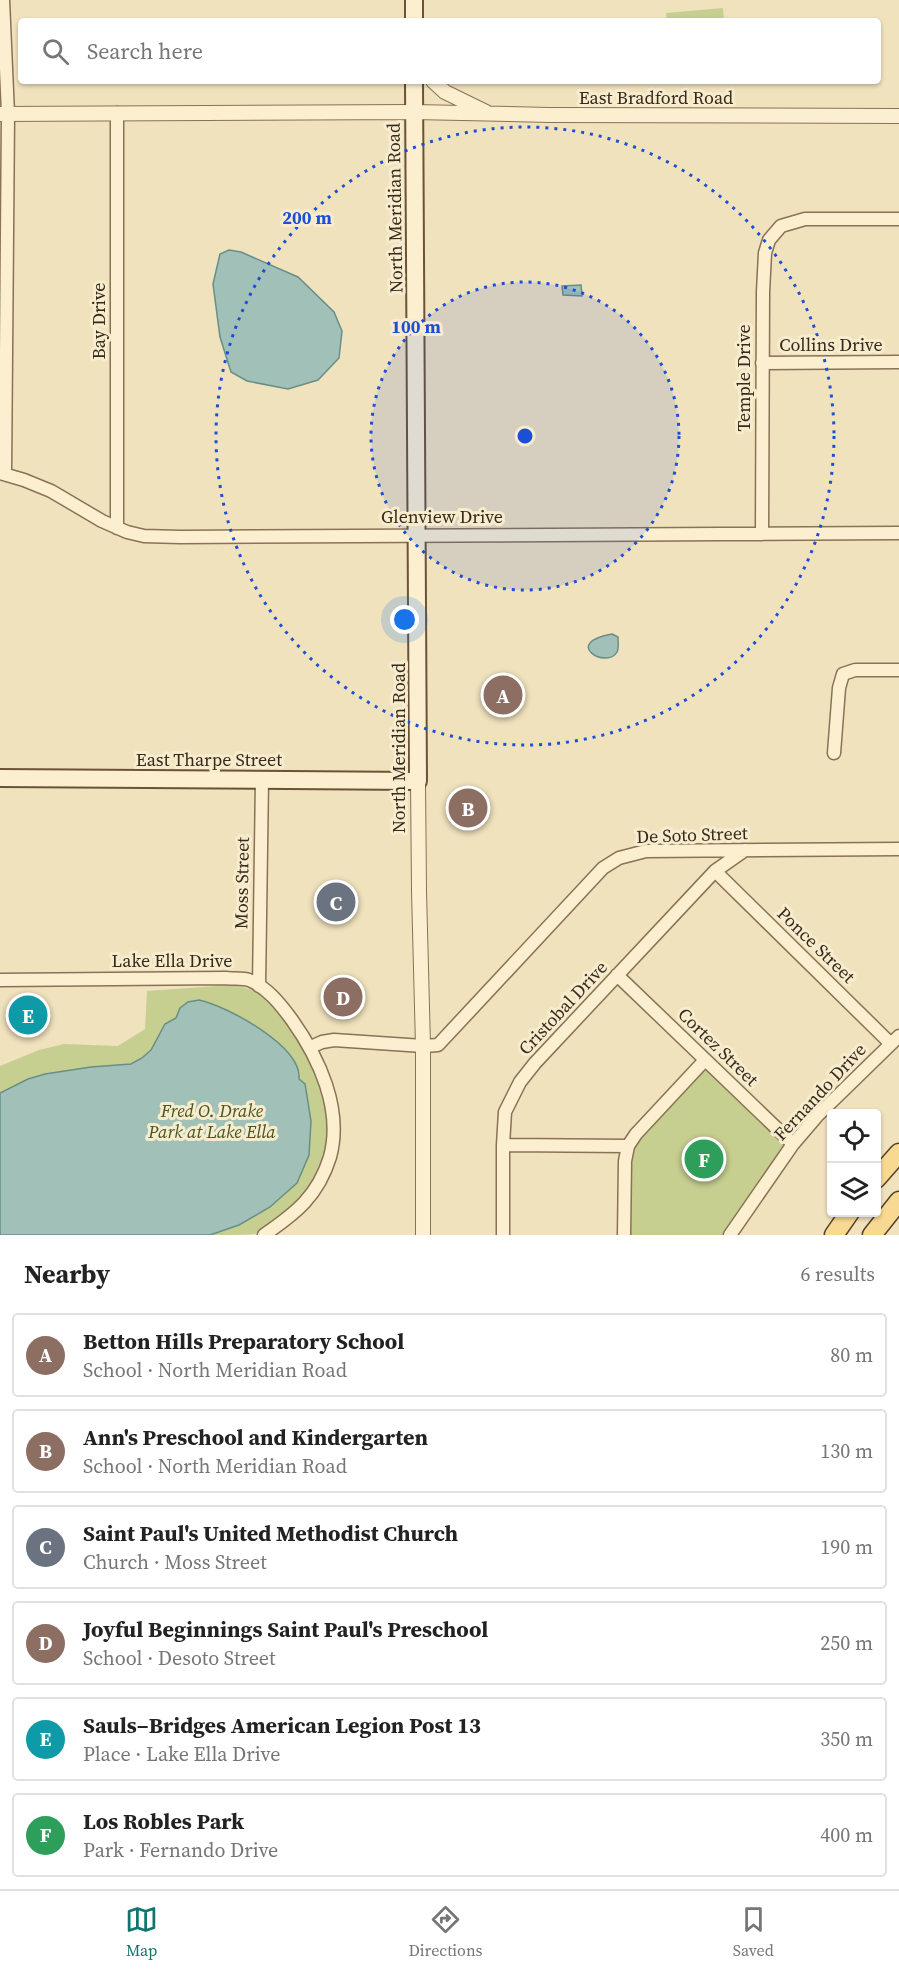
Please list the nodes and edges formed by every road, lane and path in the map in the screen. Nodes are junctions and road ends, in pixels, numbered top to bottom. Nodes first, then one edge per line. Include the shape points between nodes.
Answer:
1 (3, 0) edge
2 (414, 0) edge
3 (414, 18) edge
4 (414, 84) edge
5 (436, 84) edge
6 (414, 112) junction
7 (117, 113) junction
8 (4, 114) edge
9 (491, 114) junction
10 (899, 116) edge
11 (899, 219) edge
12 (899, 362) edge
13 (762, 363) junction
14 (2, 474) edge
15 (117, 528) junction
16 (899, 533) edge
17 (762, 534) junction
18 (417, 535) junction
19 (899, 670) edge
20 (834, 753) dead end
21 (0, 778) edge
22 (262, 779) junction
23 (418, 781) junction
24 (899, 849) edge
25 (745, 850) junction
26 (715, 871) junction
27 (618, 975) junction
28 (0, 980) edge
29 (259, 986) junction
30 (895, 1040) edge
31 (423, 1046) junction
32 (311, 1047) junction
33 (705, 1060) junction
34 (793, 1144) junction
35 (503, 1145) junction
36 (628, 1146) junction
37 (899, 1153) edge
38 (881, 1173) edge
39 (899, 1201) edge
40 (847, 1217) edge
41 (264, 1235) edge
42 (423, 1235) edge
43 (503, 1235) edge
44 (624, 1235) edge
45 (730, 1235) edge
46 (834, 1235) edge
47 (873, 1235) edge

1 - 8 street
2 - 3 main road
4 - 6 main road, North Meridian Road
5 - 9 street
6 - 7 street, East Bradford Road
6 - 9 street, East Bradford Road
6 - 18 main road, North Meridian Road
7 - 8 street, East Bradford Road
7 - 15 street, Bay Drive
8 - 14 street
9 - 10 street, East Bradford Road
11 - 13 street, Temple Drive via 805,219 781,226 769,240 765,253
12 - 13 street, Collins Drive
13 - 17 street, Temple Drive
14 - 15 street, Glenview Drive via 51,491
15 - 18 street, Glenview Drive via 144,536 180,537
16 - 17 street, Glenview Drive
17 - 18 street, Glenview Drive
18 - 23 main road, North Meridian Road
19 - 20 street via 855,670 843,674
21 - 22 main road, East Tharpe Street
22 - 23 main road, East Tharpe Street
22 - 29 street, Moss Street
23 - 31 street, North Meridian Road
24 - 25 street, De Soto Street
25 - 26 street, Cristobal Drive
25 - 31 street, De Soto Street via 646,851 615,860 603,868 438,1045
26 - 27 street, Cristobal Drive
26 - 30 street, Ponce Street
27 - 33 street, Cortez Street
27 - 35 street, Cristobal Drive via 520,1082 505,1112
28 - 29 street, Lake Ella Drive via 226,978 248,979
29 - 32 street, Lake Ella Drive via 282,1005
30 - 34 street, Fernando Drive
31 - 32 street via 334,1040
31 - 42 street, North Meridian Road
32 - 41 street, Lake Ella Drive via 333,1114 329,1158 304,1205
33 - 34 street, Cortez Street
33 - 36 street
34 - 45 street, Fernando Drive
35 - 36 street
35 - 43 street, Cristobal Drive
36 - 44 street
37 - 38 main road
39 - 47 main road
40 - 46 main road

